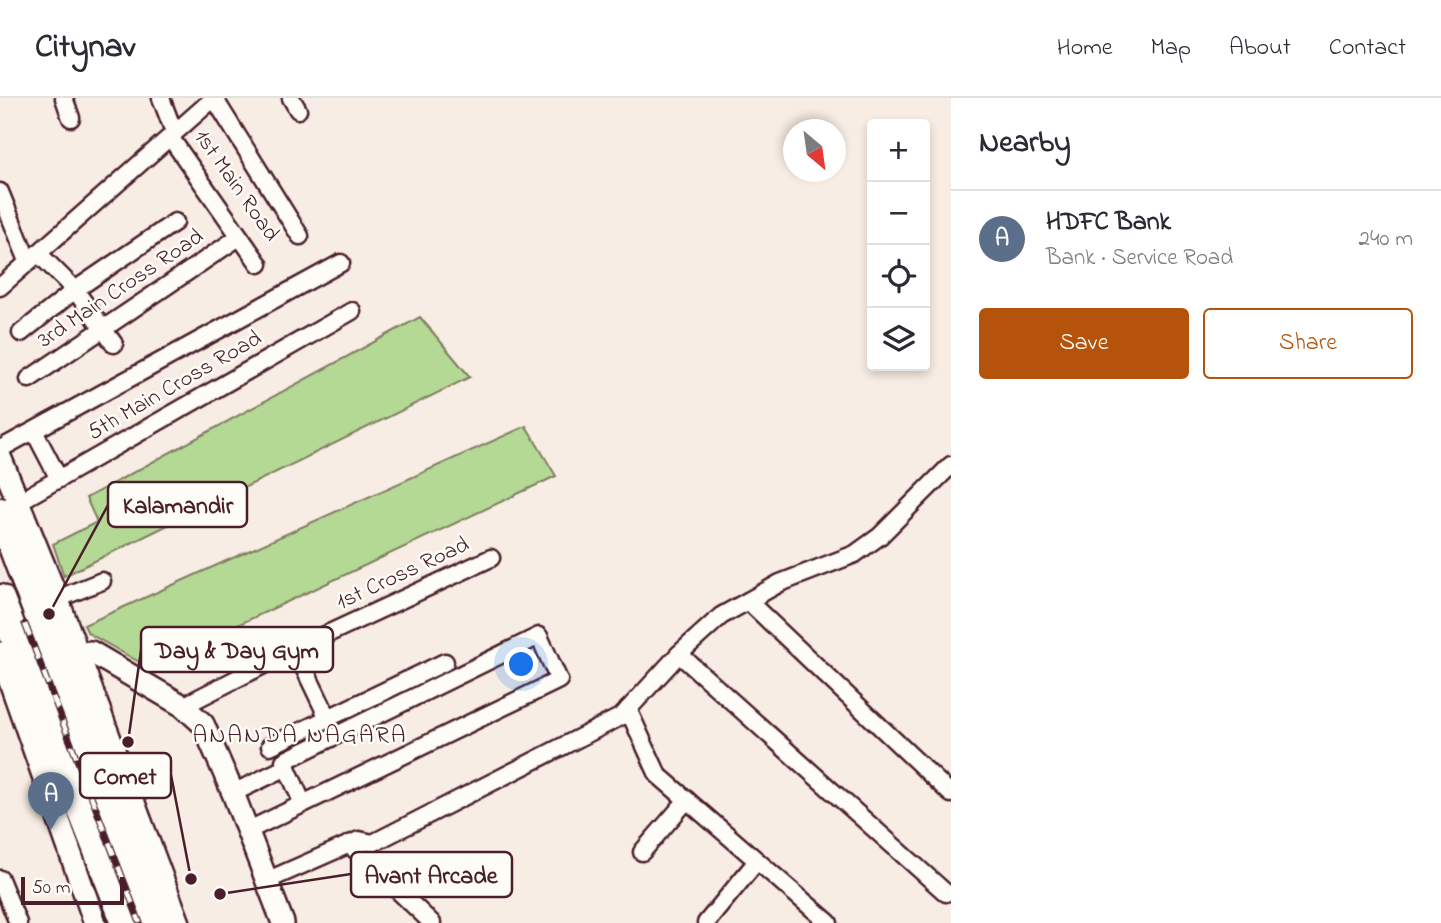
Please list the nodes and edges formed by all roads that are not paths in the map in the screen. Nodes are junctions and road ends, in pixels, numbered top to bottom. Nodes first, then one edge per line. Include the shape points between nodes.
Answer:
1 (64, 98) edge
2 (161, 98) edge
3 (214, 98) edge
4 (71, 118) dead end
5 (172, 135) junction
6 (0, 191) edge
7 (175, 222) dead end
8 (300, 236) dead end
9 (239, 237) junction
10 (33, 257) junction
11 (341, 263) dead end
12 (259, 264) dead end
13 (0, 287) edge
14 (75, 290) junction
15 (352, 311) dead end
16 (103, 327) junction
17 (21, 333) dead end
18 (114, 344) dead end
19 (29, 379) dead end
20 (34, 430) junction
21 (0, 449) edge
22 (0, 457) edge
23 (951, 465) edge
24 (60, 479) junction
25 (10, 506) edge
26 (491, 558) dead end
27 (102, 581) dead end
28 (0, 599) edge
29 (57, 599) junction
30 (748, 601) junction
31 (295, 649) junction
32 (0, 653) edge
33 (678, 654) junction
34 (67, 658) junction
35 (445, 662) dead end
36 (183, 706) junction
37 (628, 709) junction
38 (328, 718) junction
39 (270, 746) dead end
40 (287, 767) junction
41 (233, 793) junction
42 (951, 794) edge
43 (687, 800) junction
44 (303, 804) junction
45 (247, 831) junction
46 (349, 844) junction
47 (642, 852) dead end
48 (757, 861) junction
49 (0, 879) edge
50 (266, 881) junction
51 (946, 893) dead end
52 (18, 923) edge
53 (95, 923) edge
54 (126, 923) edge
55 (155, 923) edge
56 (179, 923) edge
57 (283, 923) edge
58 (432, 923) edge
59 (706, 923) edge
60 (829, 923) edge

1 - 4 street
2 - 5 street, 1st Main Road
3 - 5 street
3 - 8 street
5 - 9 street, 1st Main Road
5 - 10 street
6 - 10 street
7 - 14 street
9 - 12 street, 1st Main Road
9 - 16 street, 3rd Main Cross Road
10 - 13 street
10 - 14 street
11 - 20 street
14 - 16 street
14 - 17 street
15 - 24 street, 5th Main Cross Road
16 - 18 street
16 - 19 street, 3rd Main Cross Road
20 - 21 street
20 - 24 street
22 - 25 street
23 - 30 street via 880,536 855,554 780,583
24 - 25 street, 5th Main Cross Road
25 - 29 street
25 - 34 highway
26 - 31 street, 1st Cross Road
27 - 29 street
28 - 54 highway
29 - 34 street
30 - 33 street via 721,616
30 - 42 street
31 - 36 street, 1st Cross Road
31 - 38 street
32 - 53 street
33 - 37 street
33 - 51 street
34 - 36 street via 90,652
34 - 55 highway
34 - 56 street
35 - 38 street
36 - 41 street via 203,724
37 - 43 street via 658,775
37 - 46 street via 373,842 359,839
38 - 39 street
40 - 41 street
40 - 44 street
40 - 44 street via 284,761 539,636 559,680
41 - 45 street
43 - 47 street
43 - 48 street
44 - 45 street
45 - 50 street
46 - 50 street
46 - 58 street
48 - 59 street
48 - 60 street
49 - 52 street
50 - 57 street

